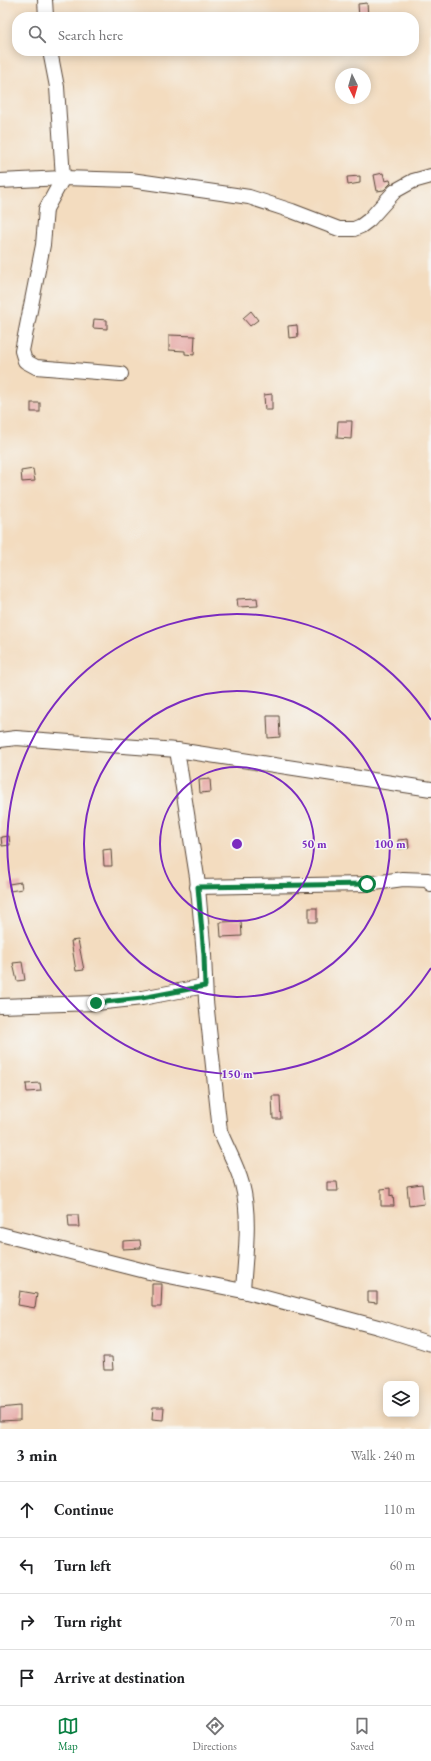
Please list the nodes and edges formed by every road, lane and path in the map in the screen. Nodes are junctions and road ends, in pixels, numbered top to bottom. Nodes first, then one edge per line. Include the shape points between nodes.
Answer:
1 (45, 0) edge
2 (46, 12) edge
3 (51, 56) edge
4 (431, 176) edge
5 (63, 178) junction
6 (0, 181) edge
7 (121, 374) dead end
8 (0, 740) edge
9 (177, 750) junction
10 (431, 789) edge
11 (431, 884) edge
12 (198, 887) junction
13 (205, 986) junction
14 (0, 1006) edge
15 (0, 1234) edge
16 (243, 1291) junction
17 (431, 1344) edge

1 - 2 street
3 - 5 street via 56,87
4 - 5 street via 412,181 395,191 369,220 354,229 339,229 249,197 131,180
5 - 6 street
5 - 7 street via 46,209 43,245 22,351 25,361 36,367
8 - 9 street via 16,738
9 - 10 street
9 - 12 street
11 - 12 street via 428,880 419,878 367,884
12 - 13 street
13 - 14 street via 142,998 96,1003
13 - 16 street via 220,1130 243,1186 247,1226
15 - 16 street via 149,1272
16 - 17 street

